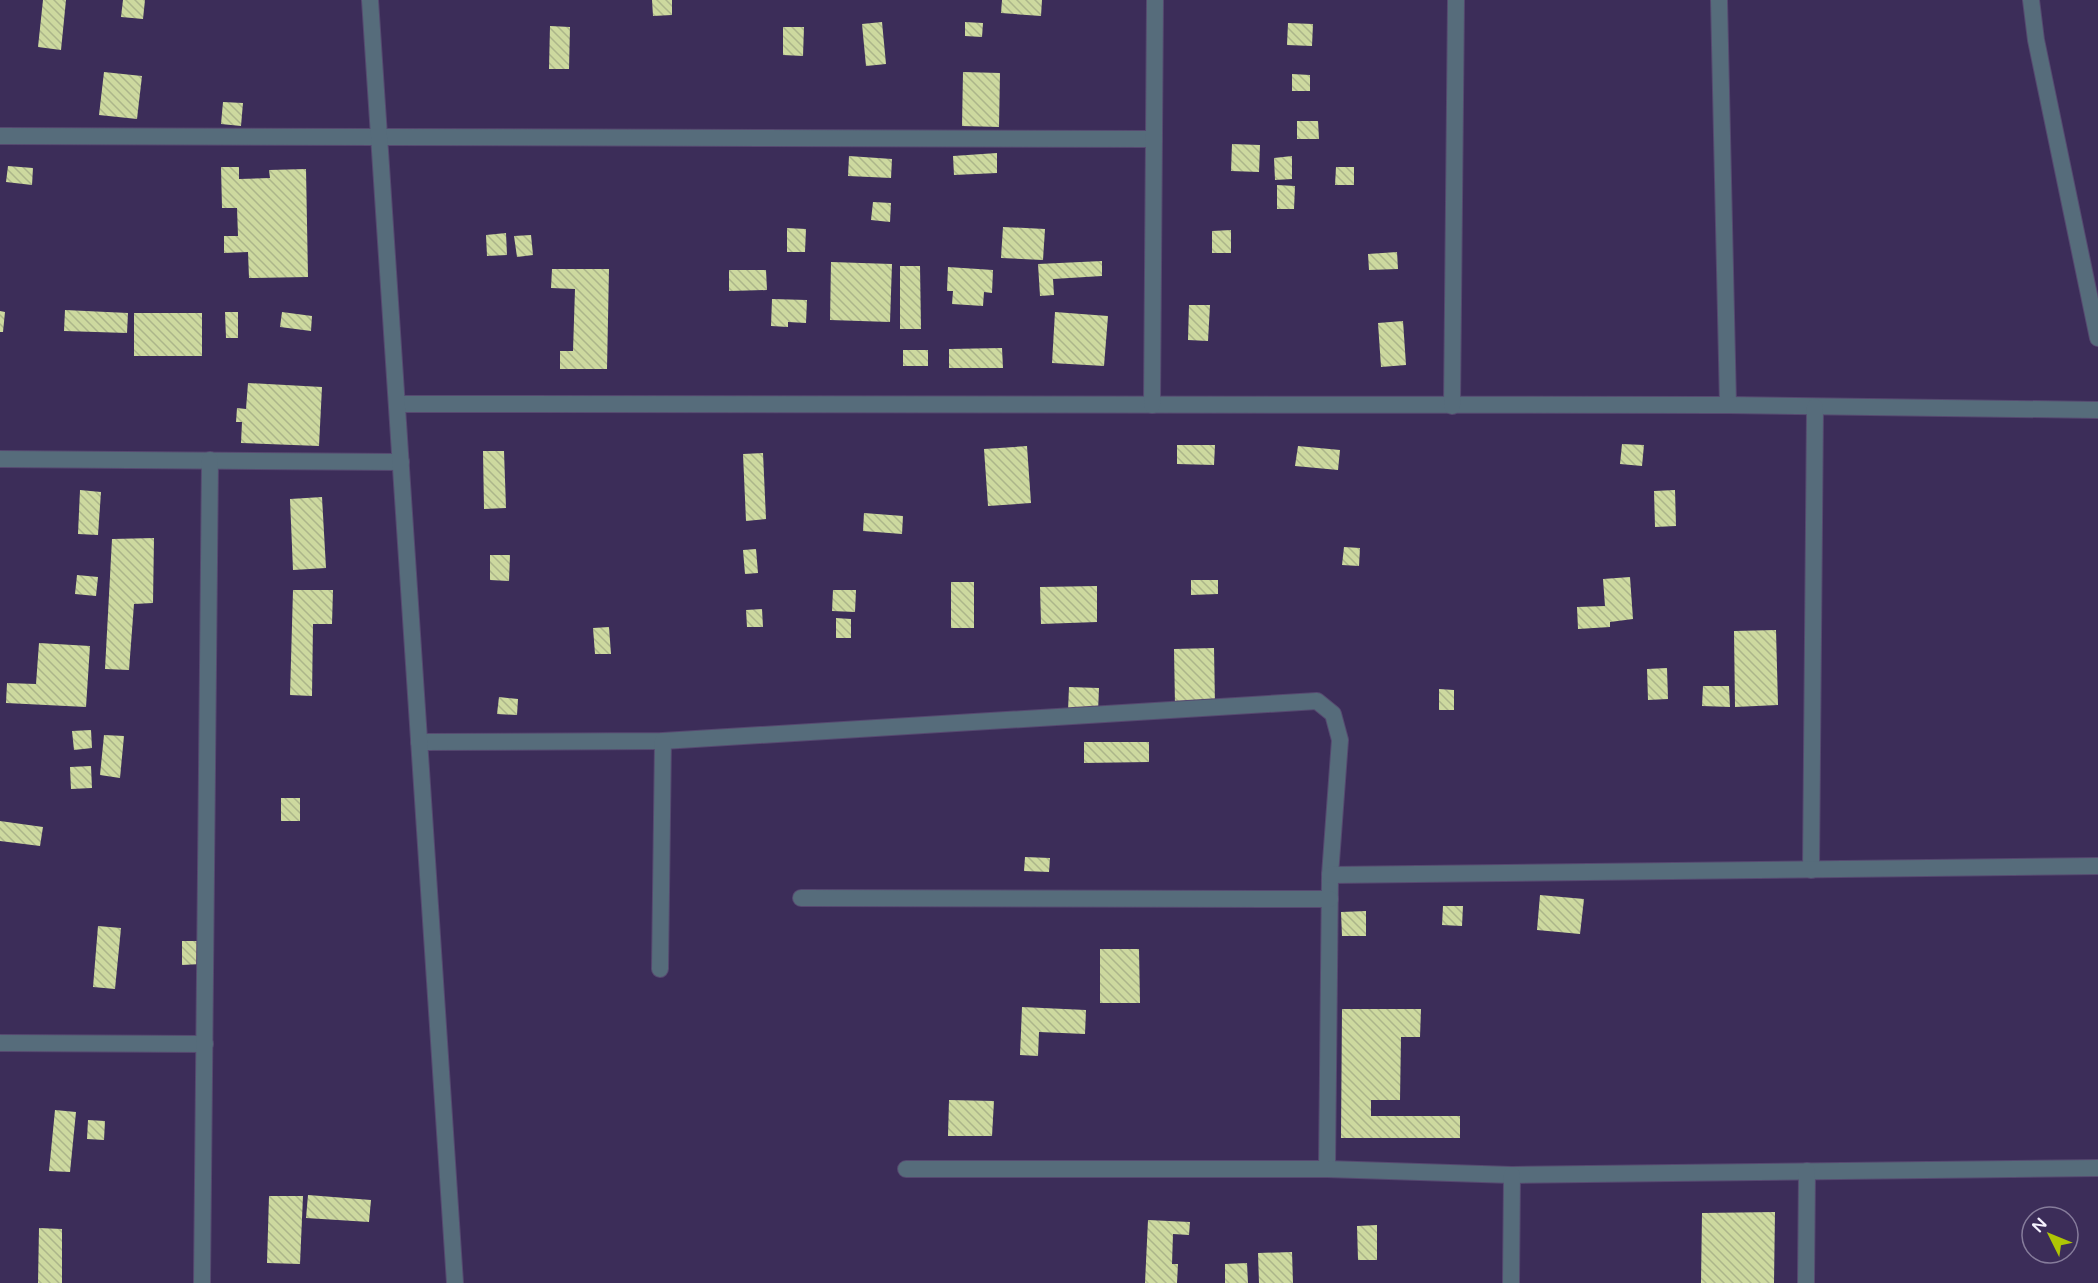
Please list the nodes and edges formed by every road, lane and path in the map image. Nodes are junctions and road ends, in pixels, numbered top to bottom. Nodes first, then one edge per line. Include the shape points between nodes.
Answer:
1 (370, 0) edge
2 (1155, 0) edge
3 (1456, 0) edge
4 (1719, 0) edge
5 (2031, 0) edge
6 (0, 136) edge
7 (379, 138) junction
8 (1154, 139) junction
9 (2098, 338) edge
10 (397, 404) junction
11 (1152, 405) junction
12 (1728, 405) junction
13 (1452, 406) junction
14 (1815, 407) junction
15 (2098, 410) edge
16 (0, 459) edge
17 (210, 460) junction
18 (401, 462) junction
19 (663, 741) junction
20 (419, 742) junction
21 (2098, 866) edge
22 (1811, 870) junction
23 (1330, 875) junction
24 (801, 898) dead end
25 (1330, 899) junction
26 (660, 969) dead end
27 (0, 1043) edge
28 (205, 1044) junction
29 (2098, 1168) edge
30 (906, 1169) dead end
31 (1327, 1169) junction
32 (1807, 1171) junction
33 (1512, 1174) junction
34 (202, 1283) edge
35 (455, 1283) edge
36 (1511, 1283) edge
37 (1806, 1283) edge

1 - 7 street
2 - 8 street
3 - 13 street
4 - 12 street
5 - 9 street
6 - 7 street
7 - 8 street
7 - 10 street
8 - 11 street
10 - 11 street
10 - 18 street
11 - 13 street
12 - 13 street
12 - 14 street
14 - 15 street
14 - 22 street
16 - 17 street
17 - 18 street
17 - 28 street
18 - 20 street
19 - 20 street
19 - 23 street via 1317,701 1333,714 1340,740
19 - 26 street
20 - 35 street
21 - 22 street
22 - 23 street
23 - 25 street
24 - 25 street
25 - 31 street
27 - 28 street
28 - 34 street
29 - 32 street
30 - 31 street
31 - 33 street
32 - 33 street
32 - 37 street
33 - 36 street

